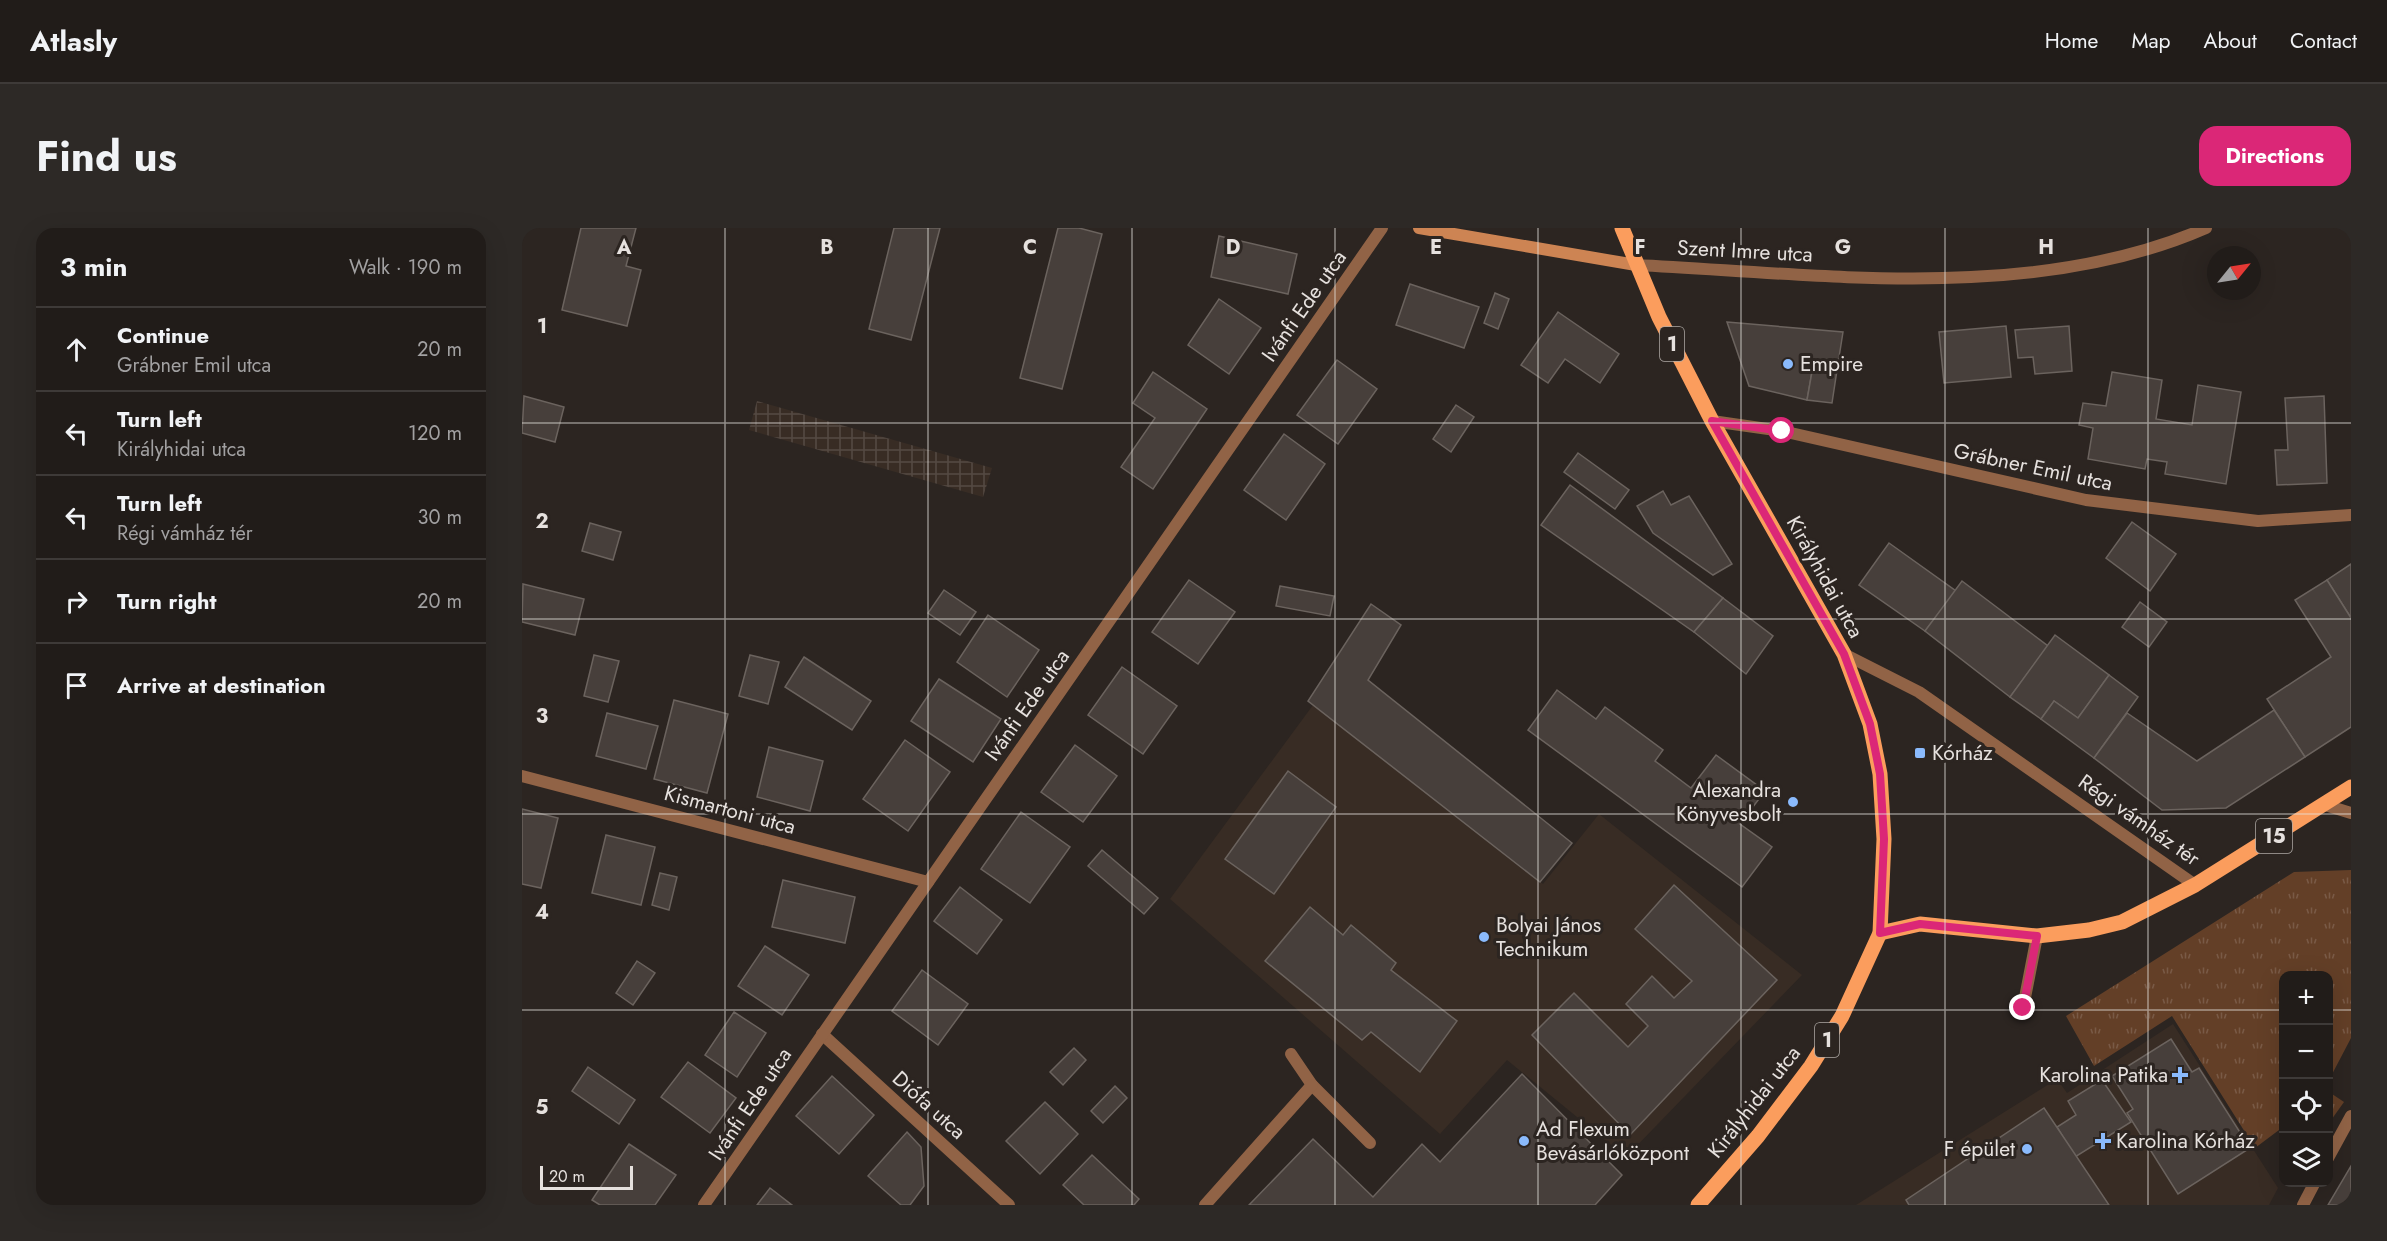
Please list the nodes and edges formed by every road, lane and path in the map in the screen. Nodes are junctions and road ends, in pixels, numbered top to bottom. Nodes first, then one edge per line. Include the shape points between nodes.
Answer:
1 (1382, 228) edge
2 (1419, 228) edge
3 (1622, 228) edge
4 (2206, 228) edge
5 (1636, 266) junction
6 (1712, 421) junction
7 (2351, 515) edge
8 (1844, 654) junction
9 (522, 776) edge
10 (2351, 787) edge
11 (2325, 805) junction
12 (2351, 813) edge
13 (928, 882) junction
14 (2195, 885) junction
15 (1880, 933) junction
16 (2037, 936) junction
17 (2023, 1008) dead end
18 (822, 1034) junction
19 (1291, 1054) dead end
20 (1312, 1085) junction
21 (2351, 1116) edge
22 (1370, 1143) dead end
23 (2333, 1149) edge
24 (2312, 1187) edge
25 (704, 1205) edge
26 (1009, 1205) edge
27 (1205, 1205) edge
28 (1698, 1205) edge
29 (2303, 1205) edge

1 - 13 street, Ivánfi Ede utca
2 - 5 street
3 - 5 main road, Királyhidai utca / 1
4 - 5 street, Szent Imre utca via 2137,253 1976,279
5 - 6 main road, Királyhidai utca / 1
6 - 7 street, Grábner Emil utca via 1782,431 2086,500 2258,521
6 - 8 main road, Királyhidai utca / 1
8 - 14 street, Régi vámház tér via 1919,692
8 - 15 main road, Királyhidai utca / 1 via 1870,724 1880,774 1884,839
9 - 13 street, Kismartoni utca
10 - 11 main road, 15
11 - 12 street
11 - 14 main road, 15
13 - 18 street, Ivánfi Ede utca
14 - 16 main road, Régi vámház tér / 15 via 2122,922
15 - 16 main road, Régi vámház tér / 15 via 1920,924
15 - 28 main road, Királyhidai utca / 1 via 1842,1016 1811,1066 1758,1136
16 - 17 street
18 - 25 street, Ivánfi Ede utca
18 - 26 street, Diófa utca
19 - 20 street
20 - 22 street
20 - 27 street
21 - 23 street
24 - 29 street

